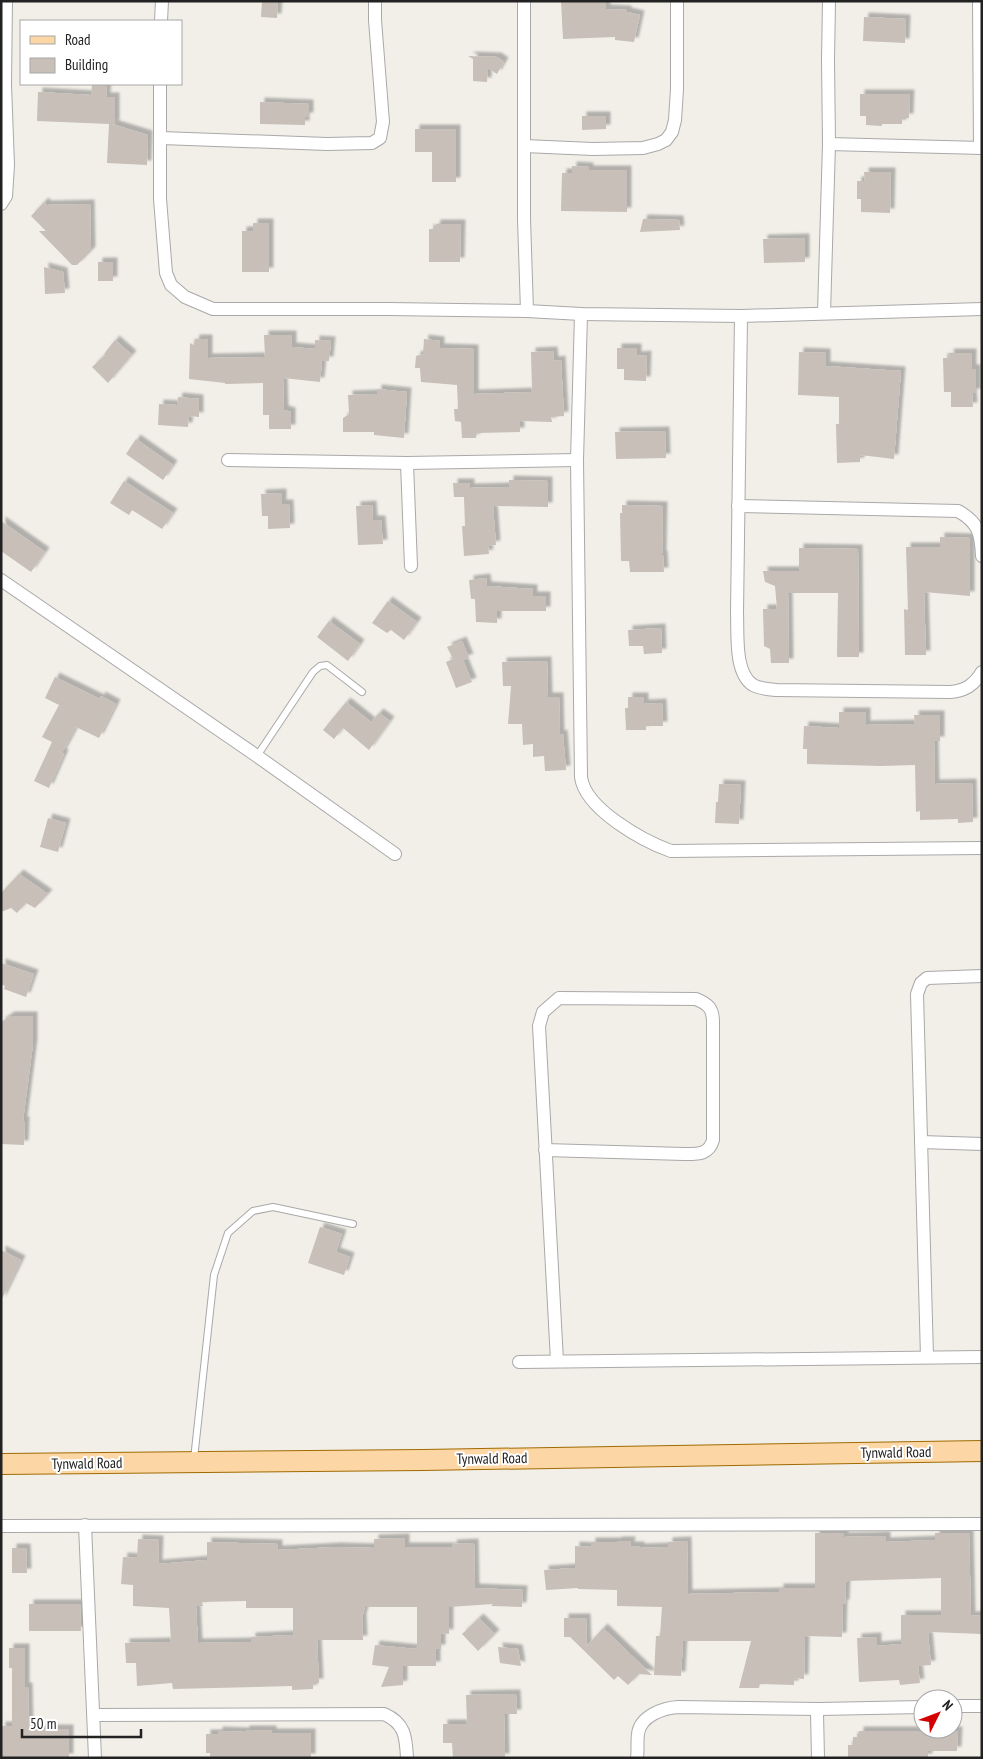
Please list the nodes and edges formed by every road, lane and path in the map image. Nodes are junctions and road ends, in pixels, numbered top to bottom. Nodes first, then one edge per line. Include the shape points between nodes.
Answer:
1 (6, 1) edge
2 (162, 1) edge
3 (375, 1) edge
4 (524, 1) edge
5 (678, 1) edge
6 (829, 1) edge
7 (979, 1) edge
8 (161, 20) edge
9 (160, 85) edge
10 (161, 138) junction
11 (829, 144) junction
12 (524, 146) junction
13 (981, 148) edge
14 (1, 204) edge
15 (982, 309) edge
16 (527, 311) junction
17 (824, 313) junction
18 (580, 314) junction
19 (741, 316) junction
20 (228, 460) dead end
21 (577, 460) junction
22 (407, 463) junction
23 (738, 506) junction
24 (982, 556) edge
25 (411, 566) dead end
26 (1, 580) edge
27 (982, 672) edge
28 (362, 692) dead end
29 (257, 756) junction
30 (982, 848) edge
31 (395, 854) dead end
32 (982, 976) edge
33 (921, 1142) junction
34 (982, 1144) edge
35 (545, 1150) junction
36 (354, 1224) dead end
37 (927, 1357) junction
38 (982, 1357) edge
39 (557, 1361) junction
40 (519, 1362) dead end
41 (982, 1450) edge
42 (194, 1462) junction
43 (1, 1464) edge
44 (982, 1524) edge
45 (85, 1525) junction
46 (1, 1526) edge
47 (963, 1706) edge
48 (982, 1706) edge
49 (913, 1707) edge
50 (819, 1709) junction
51 (94, 1716) junction
52 (95, 1758) edge
53 (407, 1758) edge
54 (638, 1758) edge
55 (818, 1758) edge

1 - 14 street via 8,165 6,196
2 - 8 street
3 - 10 street via 383,122 380,138 372,143 327,144
4 - 12 street
5 - 12 street via 675,120 666,140 643,148
6 - 11 street
7 - 13 street
9 - 10 street
10 - 16 street via 160,199 166,273 171,285 198,304 213,309 246,310
11 - 13 street
11 - 17 street
12 - 16 street
15 - 17 street
16 - 18 street
17 - 19 street
18 - 19 street
18 - 21 street
19 - 23 street
20 - 22 street
21 - 22 street
21 - 30 street via 581,776 582,787 594,802 650,844 671,851
22 - 25 street
23 - 24 street via 958,511 970,518 978,529
23 - 27 street via 739,658 740,668 752,685 776,690 958,692 971,686
26 - 29 street
28 - 29 lane via 328,665 320,666
29 - 31 street
32 - 33 street via 927,978 918,988
33 - 34 street
33 - 37 street
35 - 35 street via 539,1026 543,1012 551,1003 559,998 696,999 706,1003 713,1013 713,1140 706,1152
35 - 39 street
36 - 42 lane via 273,1207 252,1211 228,1233 214,1275
37 - 38 street
37 - 39 street
39 - 40 street
41 - 42 main road, Tynwald Road
42 - 43 main road, Tynwald Road
44 - 45 street
45 - 46 street
45 - 51 street
47 - 48 street
49 - 50 street
50 - 54 street via 666,1708 643,1722 638,1732
50 - 55 street
51 - 52 street
51 - 53 street via 384,1714 400,1724

